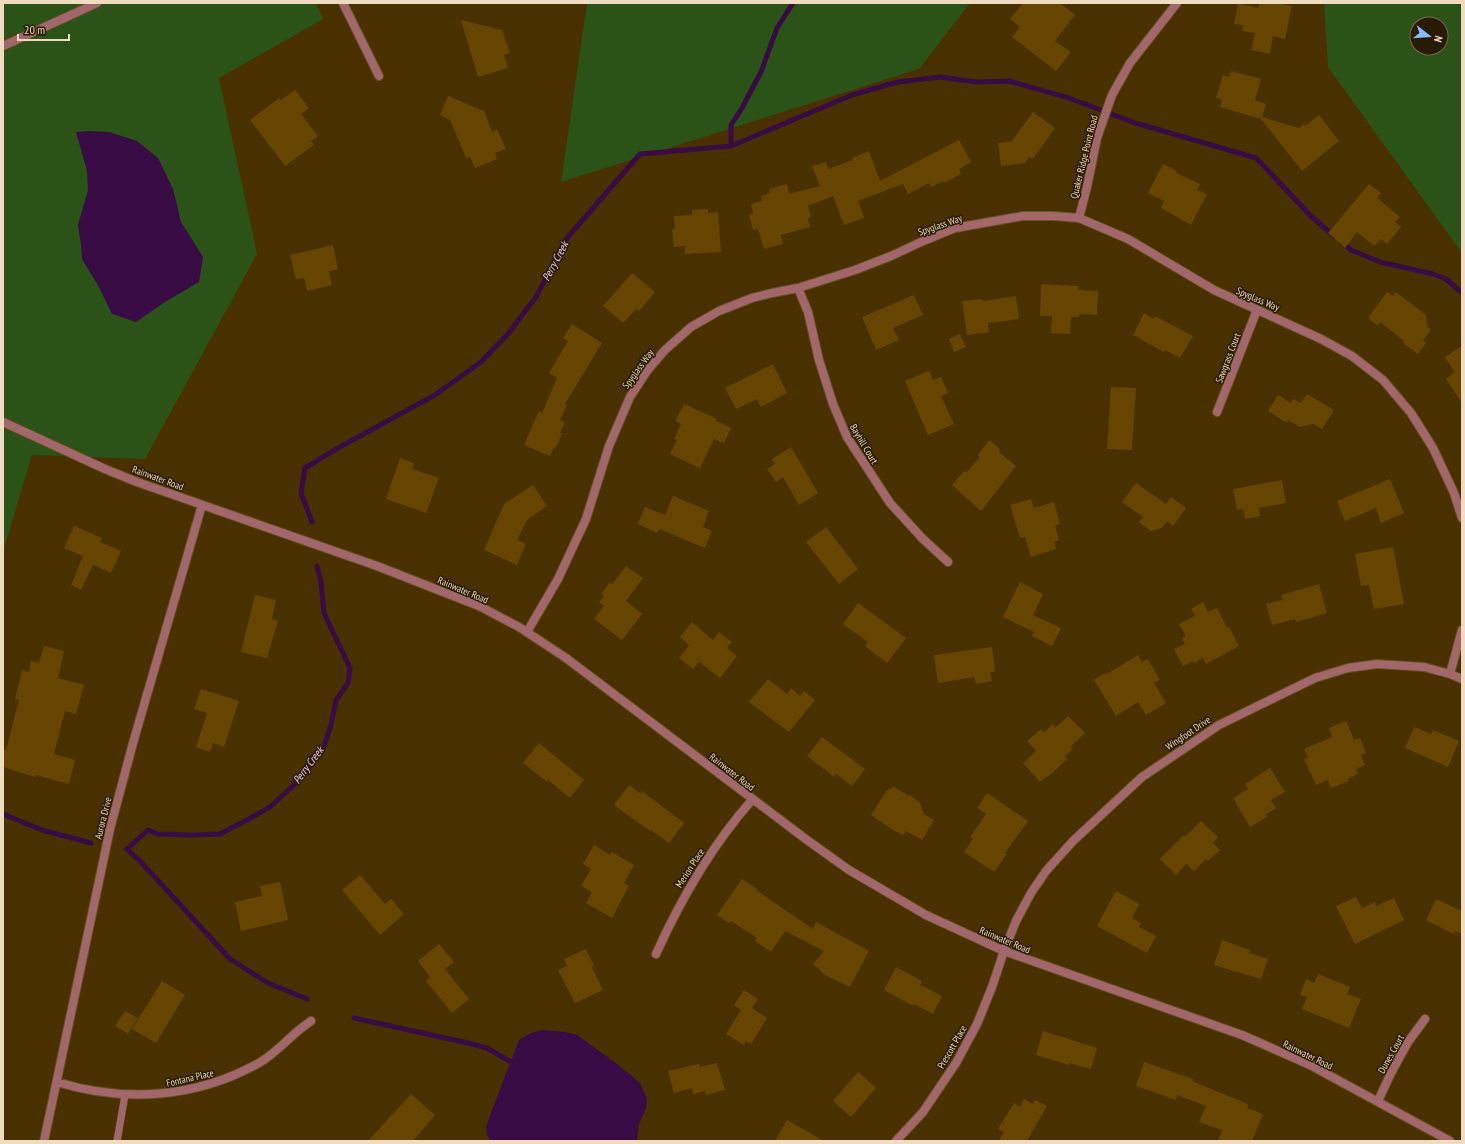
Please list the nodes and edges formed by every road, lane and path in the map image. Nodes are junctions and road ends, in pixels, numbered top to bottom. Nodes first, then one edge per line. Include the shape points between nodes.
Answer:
1 (97, 3) edge
2 (343, 3) edge
3 (1177, 3) edge
4 (3, 46) edge
5 (379, 76) dead end
6 (1079, 218) junction
7 (798, 288) junction
8 (1257, 310) junction
9 (1217, 412) dead end
10 (3, 422) edge
11 (202, 505) junction
12 (1462, 518) edge
13 (948, 562) dead end
14 (1462, 630) edge
15 (527, 632) junction
16 (1450, 674) junction
17 (1462, 679) edge
18 (752, 800) junction
19 (1004, 951) junction
20 (656, 954) dead end
21 (1425, 1019) dead end
22 (311, 1021) dead end
23 (56, 1082) junction
24 (125, 1095) junction
25 (1378, 1101) junction
26 (44, 1141) edge
27 (117, 1141) edge
28 (896, 1141) edge
29 (1450, 1141) edge

1 - 4 street
2 - 5 street
3 - 6 street, Quaker Ridge Point Road via 1130,63 1112,95 1097,138
6 - 7 street, Spyglass Way via 1022,216 955,228 891,256
6 - 8 street, Spyglass Way via 1128,239 1214,290
7 - 13 street, Bayhill Court via 808,312 818,360 847,437 890,503
7 - 15 street, Spyglass Way via 752,298 719,311 690,327 647,371 621,416 586,519 574,546
8 - 9 street, Sawgrass Court
8 - 12 street, Spyglass Way via 1321,338 1352,356 1383,380 1411,413 1433,448 1454,493
10 - 11 street, Rainwater Road via 105,469
11 - 15 street, Rainwater Road via 415,580 479,606
11 - 23 street, Aurora Drive via 115,809
14 - 16 street
15 - 18 street, Rainwater Road via 608,689
16 - 17 street, Wingfoot Drive
16 - 19 street, Wingfoot Drive via 1424,668 1378,664 1348,668 1315,678 1219,725 1142,777 1073,841 1046,871 1031,893
18 - 19 street, Rainwater Road via 849,870 884,891
18 - 20 street, Merion Place via 736,818 693,880
19 - 25 street, Rainwater Road via 1242,1035
19 - 28 street, Prescott Place via 977,1024 956,1063 923,1112
21 - 25 street, Dunes Court via 1408,1042
22 - 24 street, Fontana Place via 260,1063 220,1081 164,1094
23 - 24 street, Fontana Place via 78,1089
23 - 26 street, Aurora Drive
24 - 27 lane
25 - 29 street, Rainwater Road

